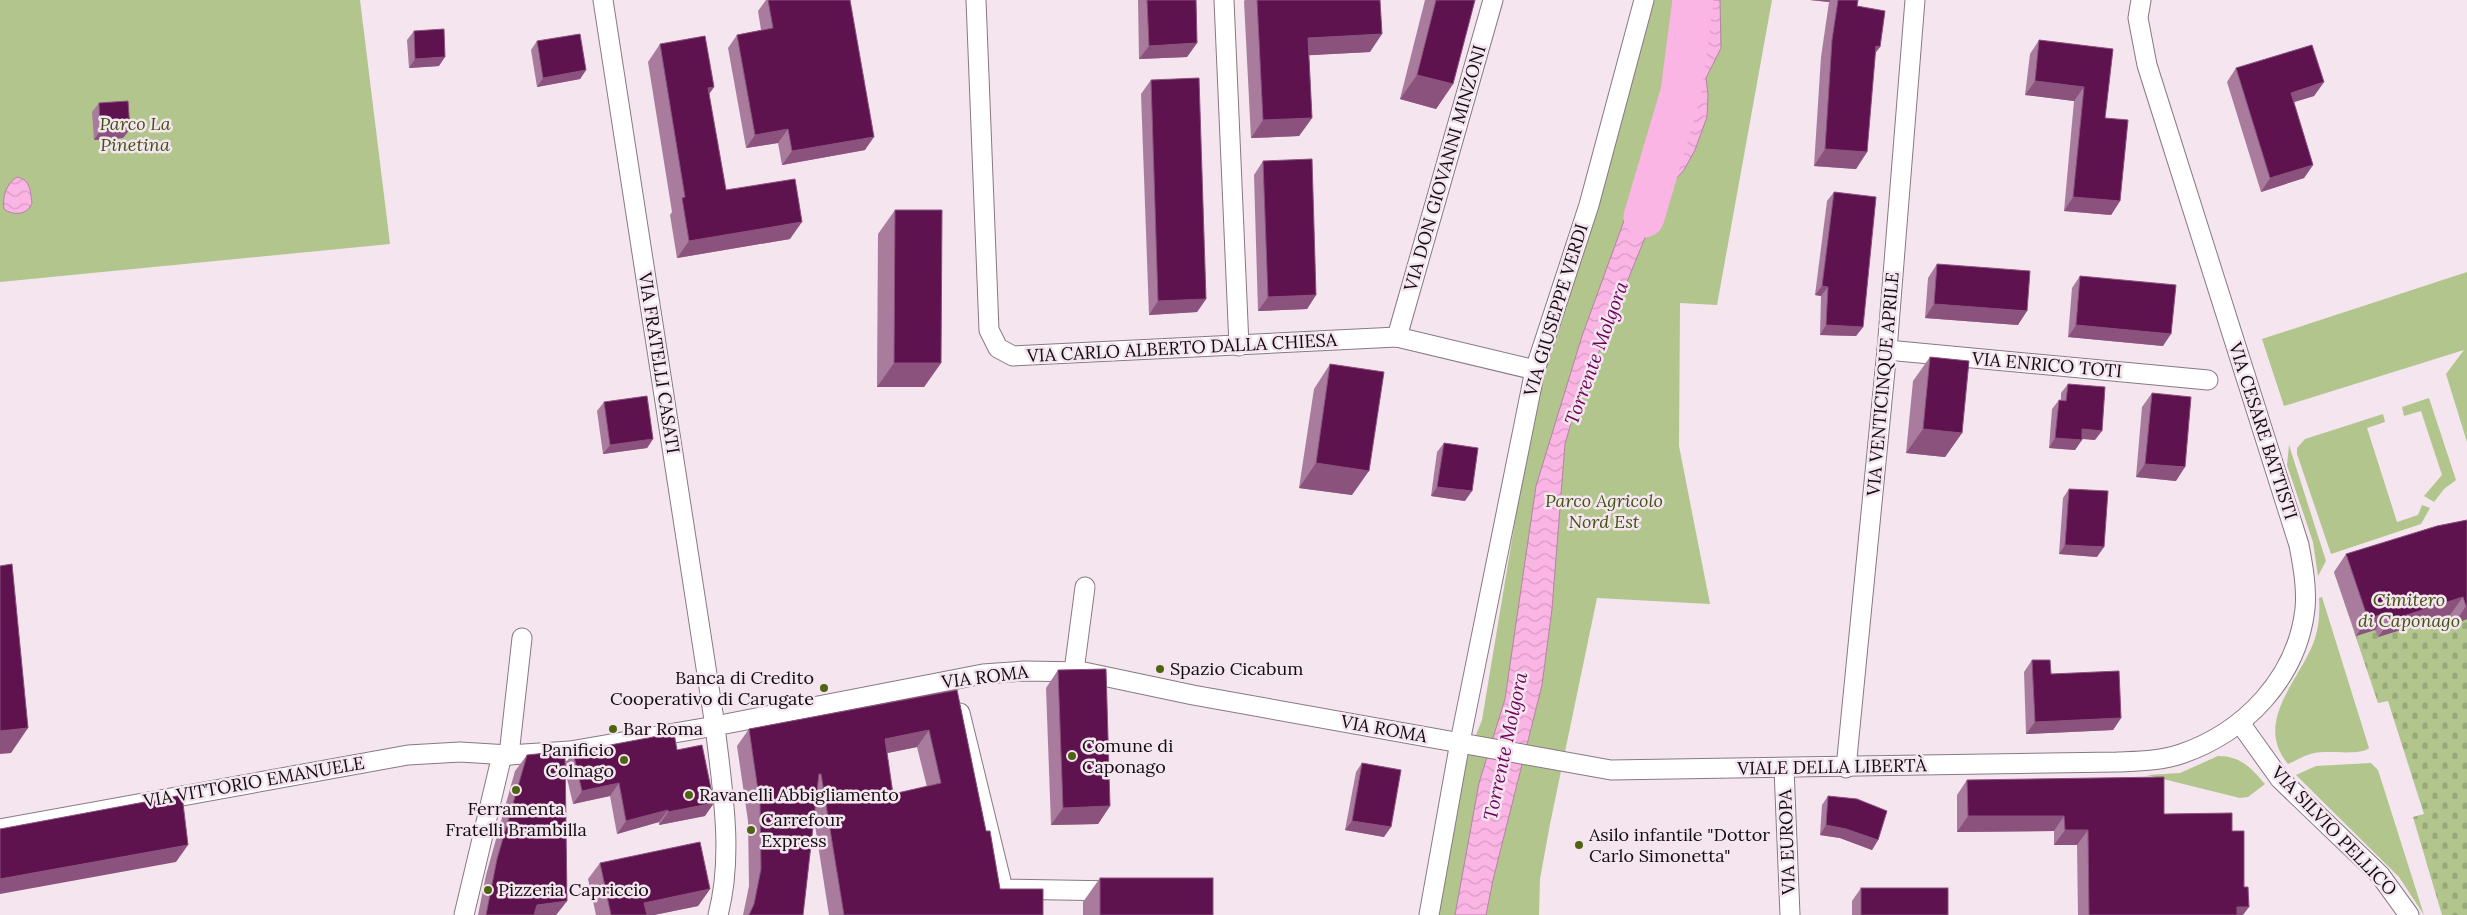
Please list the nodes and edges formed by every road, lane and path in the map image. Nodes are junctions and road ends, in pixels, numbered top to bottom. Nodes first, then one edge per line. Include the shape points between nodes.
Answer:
1 (602, 0) edge
2 (976, 0) edge
3 (1224, 0) edge
4 (1493, 0) edge
5 (1644, 0) edge
6 (1915, 0) edge
7 (2141, 0) edge
8 (1397, 337) junction
9 (1239, 346) junction
10 (1887, 350) junction
11 (1535, 370) junction
12 (2208, 380) dead end
13 (1085, 587) dead end
14 (522, 638) dead end
15 (1074, 671) junction
16 (952, 680) junction
17 (2240, 723) junction
18 (715, 726) junction
19 (1460, 742) junction
20 (1482, 745) joint
21 (505, 755) junction
22 (2117, 762) joint
23 (1784, 768) junction
24 (1846, 768) junction
25 (0, 828) edge
26 (1131, 892) edge
27 (464, 915) edge
28 (718, 915) edge
29 (1429, 915) edge
30 (1790, 915) edge
31 (2409, 915) edge

1 - 18 street, VIA FRATELLI CASATI
2 - 9 street, VIA CARLO ALBERTO DALLA CHIESA via 989,330 998,348 1013,356
3 - 9 street
4 - 8 street, VIA DON GIOVANNI MINZONI
5 - 11 street, VIA GIUSEPPE VERDI via 1589,205
6 - 10 street, VIA VENTICINQUE APRILE
7 - 17 street, VIA CESARE BATTISTI via 2138,18 2147,66 2299,545 2305,579 2300,638 2276,684 2256,711
8 - 9 street, VIA CARLO ALBERTO DALLA CHIESA
8 - 11 street, VIA CARLO ALBERTO DALLA CHIESA
10 - 12 street, VIA ENRICO TOTI
10 - 24 street, VIA VENTICINQUE APRILE
11 - 19 street, VIA GIUSEPPE VERDI
13 - 15 street
14 - 21 street
15 - 16 street, VIA ROMA via 983,674
15 - 19 street, VIA ROMA
16 - 18 street, VIA ROMA
16 - 26 street via 1003,889
17 - 22 street, VIA CESARE BATTISTI via 2181,754 2157,760
17 - 31 street, VIA SILVIO PELLICO via 2280,779 2380,875
18 - 21 street, VIA ROMA via 570,751
18 - 28 street, VIA FRATELLI CASATI via 725,843 723,894
19 - 20 street, VIA ROMA
19 - 29 street, VIA GIUSEPPE VERDI
20 - 23 street, VIALE DELLA LIBERTÀ via 1611,770
21 - 25 street, VIA VITTORIO EMANUELE via 460,752 408,754
21 - 27 street
22 - 24 street, VIALE DELLA LIBERTÀ
23 - 24 street, VIALE DELLA LIBERTÀ
23 - 30 street, VIA EUROPA

